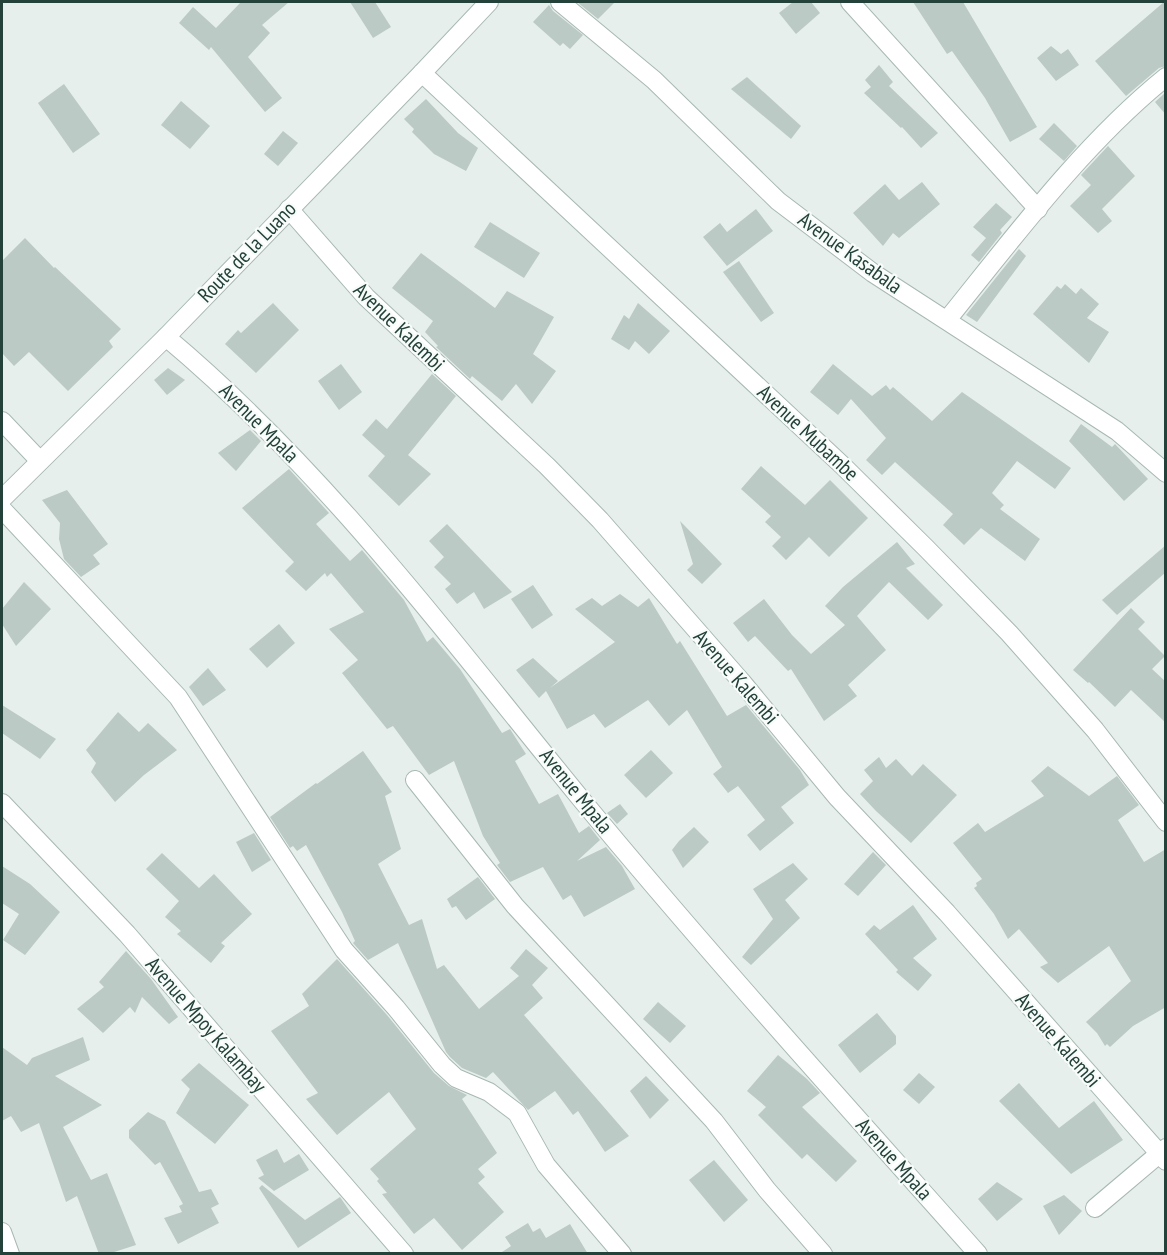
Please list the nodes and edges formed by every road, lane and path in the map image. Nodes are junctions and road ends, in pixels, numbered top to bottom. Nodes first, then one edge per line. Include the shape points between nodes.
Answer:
1 (489, 2) edge
2 (560, 2) edge
3 (850, 2) edge
4 (422, 73) junction
5 (1166, 77) edge
6 (289, 209) junction
7 (1038, 209) junction
8 (947, 320) junction
9 (166, 337) junction
10 (2, 421) edge
11 (40, 461) junction
12 (1166, 473) edge
13 (2, 499) edge
14 (2, 509) edge
15 (415, 780) dead end
16 (2, 803) edge
17 (1166, 822) edge
18 (1164, 1154) edge
19 (1095, 1208) dead end
20 (2, 1232) edge
21 (10, 1254) edge
22 (404, 1254) edge
23 (622, 1254) edge
24 (823, 1254) edge
25 (978, 1254) edge

1 - 4 street, Route de la Luano
2 - 8 street, Avenue Kasabala via 654,80 778,201 873,273
3 - 7 street
4 - 6 street, Route de la Luano
4 - 17 street, Avenue Mubambe via 842,465 934,556 1095,730
5 - 7 street via 1081,159
6 - 9 street, Route de la Luano
6 - 18 street, Avenue Kalembi via 366,297 600,520 837,797
7 - 8 street
8 - 12 street, Avenue Kasabala via 1117,431
9 - 11 street, Route de la Luano
9 - 25 street, Avenue Mpala via 254,417 340,508 499,694 681,918
10 - 11 street
11 - 13 street, Route de la Luano
14 - 23 street via 178,697 344,950 442,1065 456,1078 489,1092 517,1113 546,1165
15 - 24 street via 515,906 714,1122
16 - 22 street, Avenue Mpoy Kalambay via 127,934
18 - 19 street
20 - 21 street

